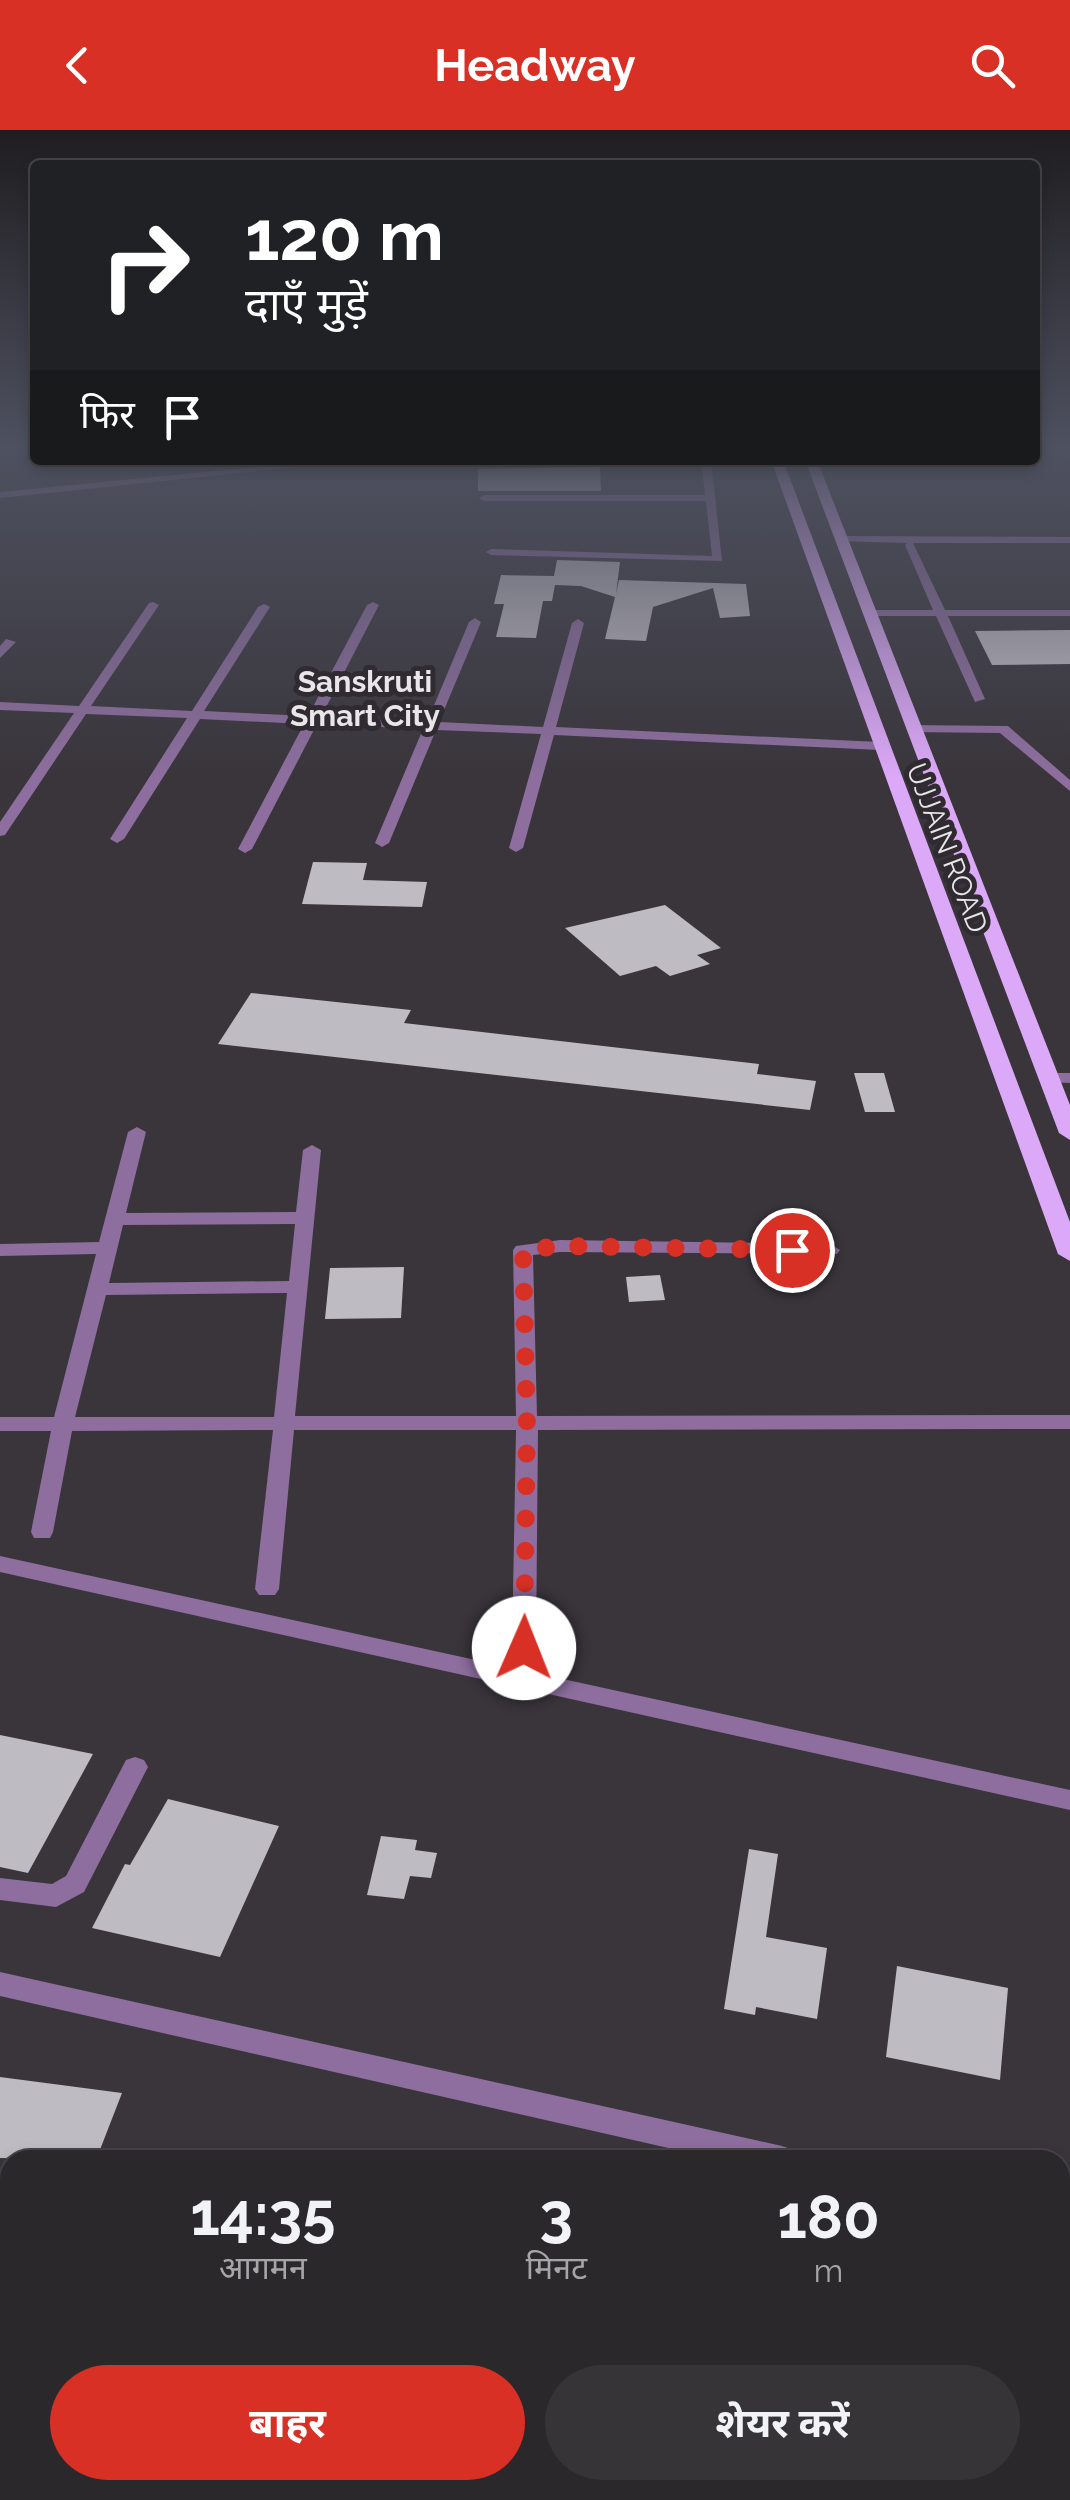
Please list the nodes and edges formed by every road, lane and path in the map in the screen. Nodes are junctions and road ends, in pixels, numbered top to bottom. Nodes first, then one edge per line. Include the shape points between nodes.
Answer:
1 (608, 556) edge
2 (718, 556) edge
3 (811, 556) edge
4 (847, 556) edge
5 (915, 556) edge
6 (152, 605) dead end
7 (373, 606) dead end
8 (264, 607) dead end
9 (1070, 613) edge
10 (871, 618) junction
11 (1032, 618) junction
12 (946, 619) junction
13 (475, 622) dead end
14 (578, 622) dead end
15 (1070, 624) edge
16 (10, 642) dead end
17 (0, 654) edge
18 (979, 699) dead end
19 (0, 706) edge
20 (82, 711) junction
21 (194, 717) junction
22 (312, 722) junction
23 (430, 727) junction
24 (912, 728) junction
25 (548, 732) junction
26 (880, 746) junction
27 (1070, 786) edge
28 (0, 832) edge
29 (116, 839) dead end
30 (382, 843) dead end
31 (516, 848) dead end
32 (245, 849) dead end
33 (1049, 1078) junction
34 (1070, 1078) edge
35 (138, 1132) dead end
36 (1070, 1133) edge
37 (312, 1150) dead end
38 (304, 1218) junction
39 (116, 1219) junction
40 (110, 1248) junction
41 (0, 1250) edge
42 (830, 1250) dead end
43 (1070, 1254) edge
44 (297, 1288) junction
45 (97, 1289) junction
46 (1070, 1422) edge
47 (284, 1423) junction
48 (0, 1424) edge
49 (63, 1424) junction
50 (527, 1426) junction
51 (42, 1532) dead end
52 (0, 1564) edge
53 (267, 1589) dead end
54 (524, 1648) dead end
55 (135, 1768) dead end
56 (1070, 1800) edge
57 (0, 1889) edge
58 (0, 1984) edge
59 (738, 2150) edge

1 - 2 street
3 - 26 main road, UJJAIN ROAD
4 - 10 main road, UJJAIN ROAD
5 - 12 street
6 - 20 street
7 - 22 street
8 - 21 street
9 - 11 street
10 - 12 street
10 - 24 main road, UJJAIN ROAD
11 - 12 street
11 - 15 street
12 - 18 street
13 - 23 street
14 - 25 street
16 - 17 street
19 - 20 street
20 - 21 street
20 - 28 street
21 - 22 street
21 - 29 street
22 - 23 street
22 - 32 street
23 - 25 street
23 - 30 street
24 - 27 street via 1002,730
24 - 33 main road, UJJAIN ROAD
25 - 26 street
25 - 31 street
26 - 43 main road, UJJAIN ROAD
33 - 34 street
33 - 36 main road, UJJAIN ROAD
35 - 39 street
37 - 38 street
38 - 39 street
38 - 44 street
39 - 40 street
40 - 41 street
40 - 45 street
42 - 50 street via 523,1250
44 - 45 street
44 - 47 street
45 - 49 street
46 - 50 street
47 - 49 street
47 - 50 street
47 - 53 street
48 - 49 street
49 - 51 street
50 - 54 street
52 - 56 street
55 - 57 street via 75,1884 56,1896
58 - 59 street

